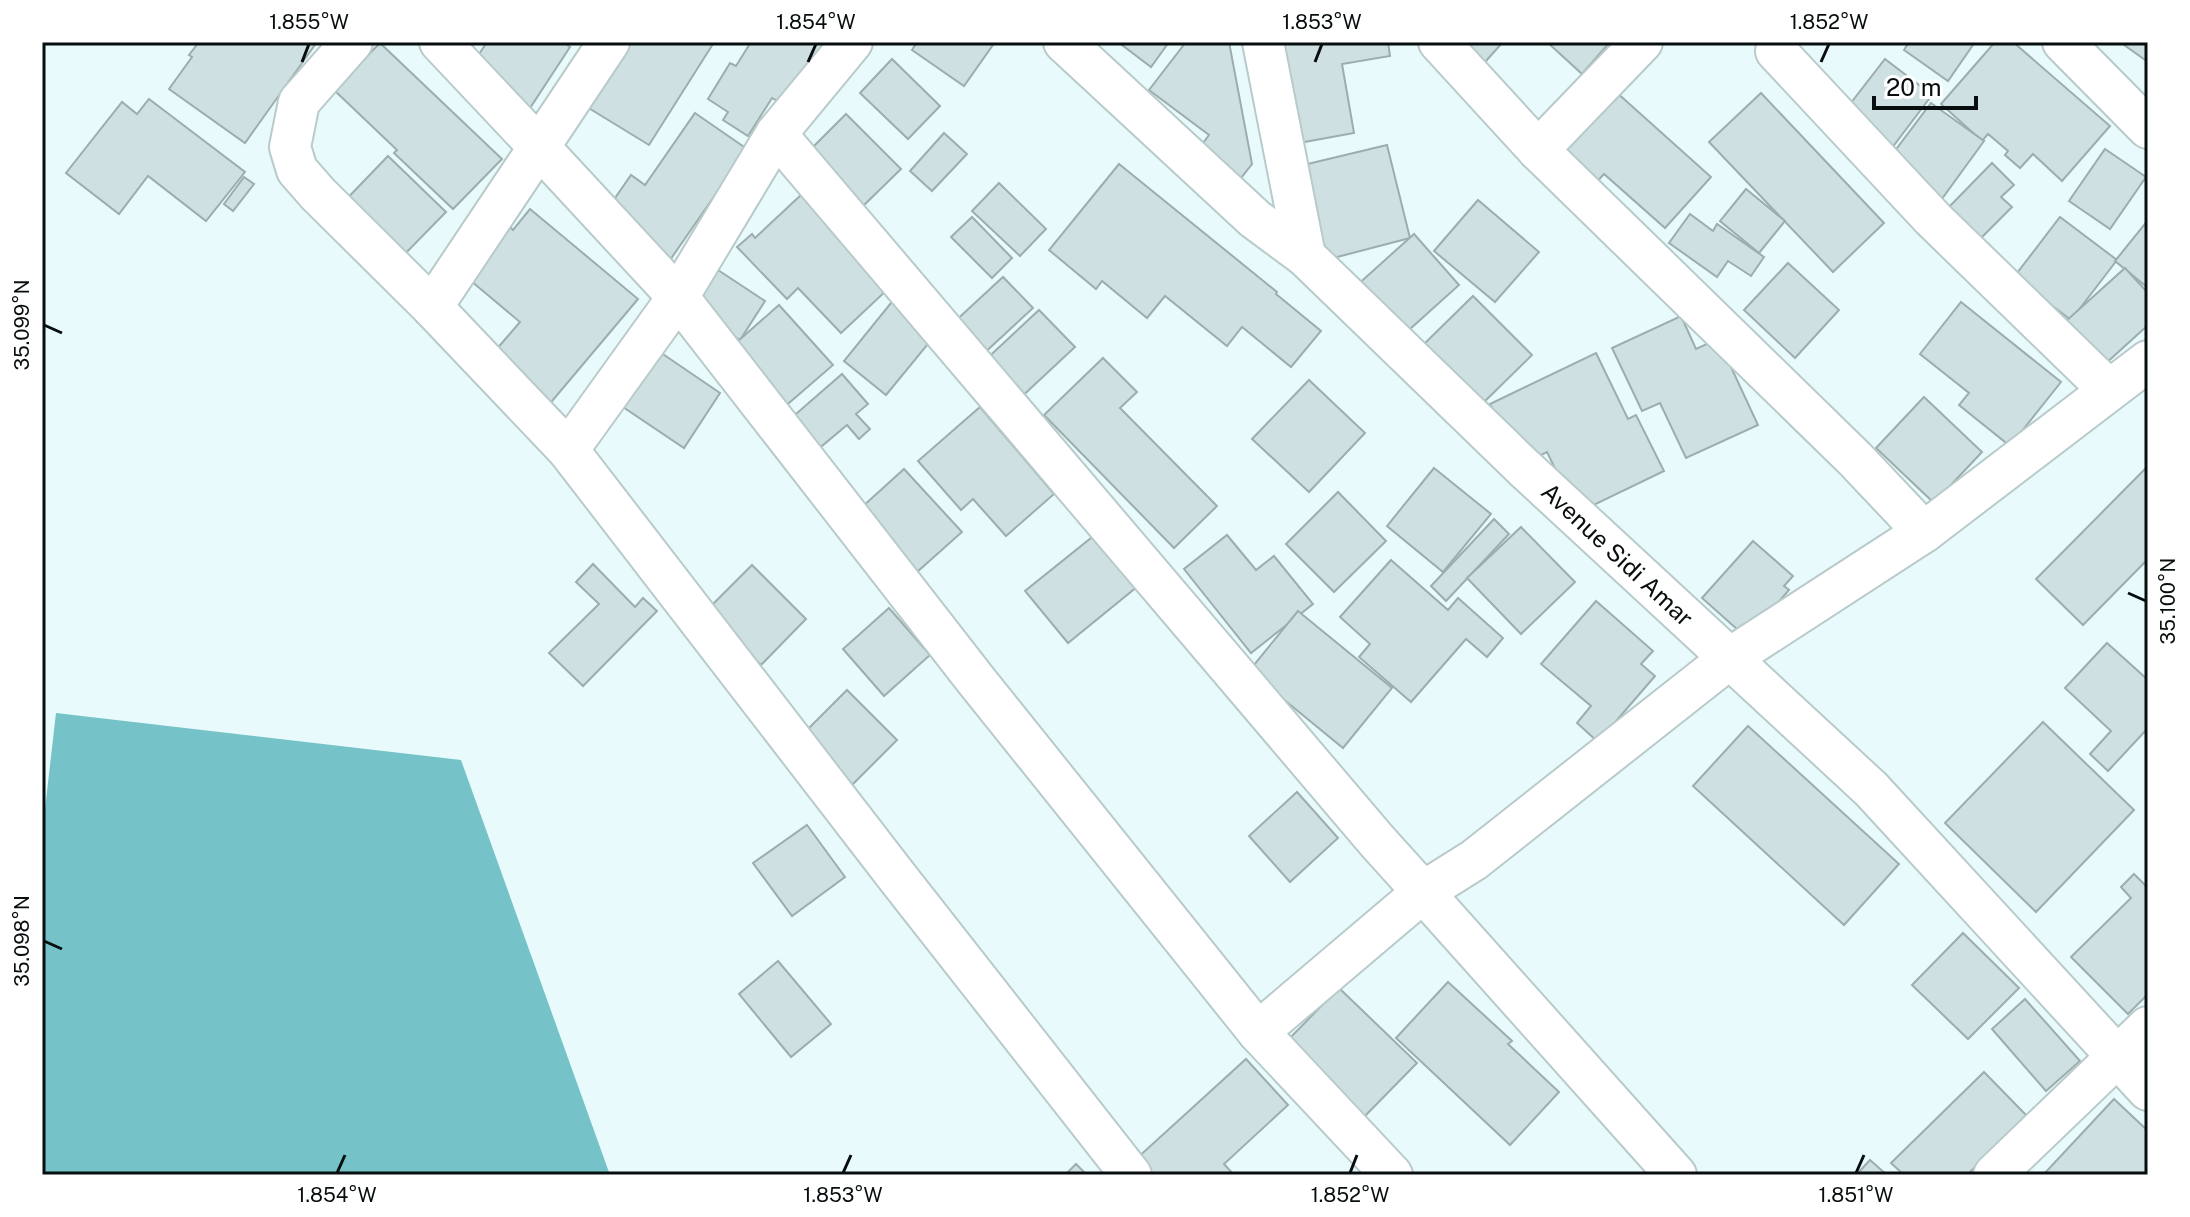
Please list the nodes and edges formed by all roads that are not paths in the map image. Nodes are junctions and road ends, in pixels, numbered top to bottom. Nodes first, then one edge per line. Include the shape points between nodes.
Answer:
1 (352, 42) edge
2 (440, 42) edge
3 (609, 42) edge
4 (852, 42) edge
5 (1064, 42) edge
6 (1263, 42) edge
7 (1439, 42) edge
8 (1642, 42) edge
9 (2063, 42) edge
10 (1775, 45) edge
11 (2148, 128) edge
12 (776, 134) junction
13 (539, 147) junction
14 (1538, 150) junction
15 (1305, 256) junction
16 (678, 297) junction
17 (432, 307) junction
18 (2148, 361) edge
19 (2109, 390) junction
20 (568, 450) junction
21 (1924, 532) junction
22 (1730, 658) junction
23 (1423, 892) junction
24 (2148, 1027) edge
25 (1258, 1032) junction
26 (2118, 1057) junction
27 (2148, 1090) edge
28 (2004, 1172) edge
29 (1131, 1175) edge
30 (1392, 1175) edge
31 (1676, 1175) edge

1 - 17 street via 299,102 290,147 293,159 318,194
2 - 13 street
3 - 13 street
4 - 12 street
5 - 15 street, Avenue Sidi Amar via 1255,219
6 - 15 street
7 - 14 street
8 - 14 street
9 - 11 street
10 - 19 street via 1933,219
12 - 16 street
12 - 23 street
13 - 16 street
13 - 17 street
14 - 21 street
15 - 22 street, Avenue Sidi Amar
16 - 20 street
16 - 25 street
17 - 20 street
18 - 19 street
19 - 21 street
20 - 29 street
21 - 22 street
22 - 23 street via 1474,860
22 - 26 street, Avenue Sidi Amar via 1871,789
23 - 25 street
23 - 31 street
24 - 26 street
25 - 30 street
26 - 27 street, Avenue Sidi Amar
26 - 28 street

